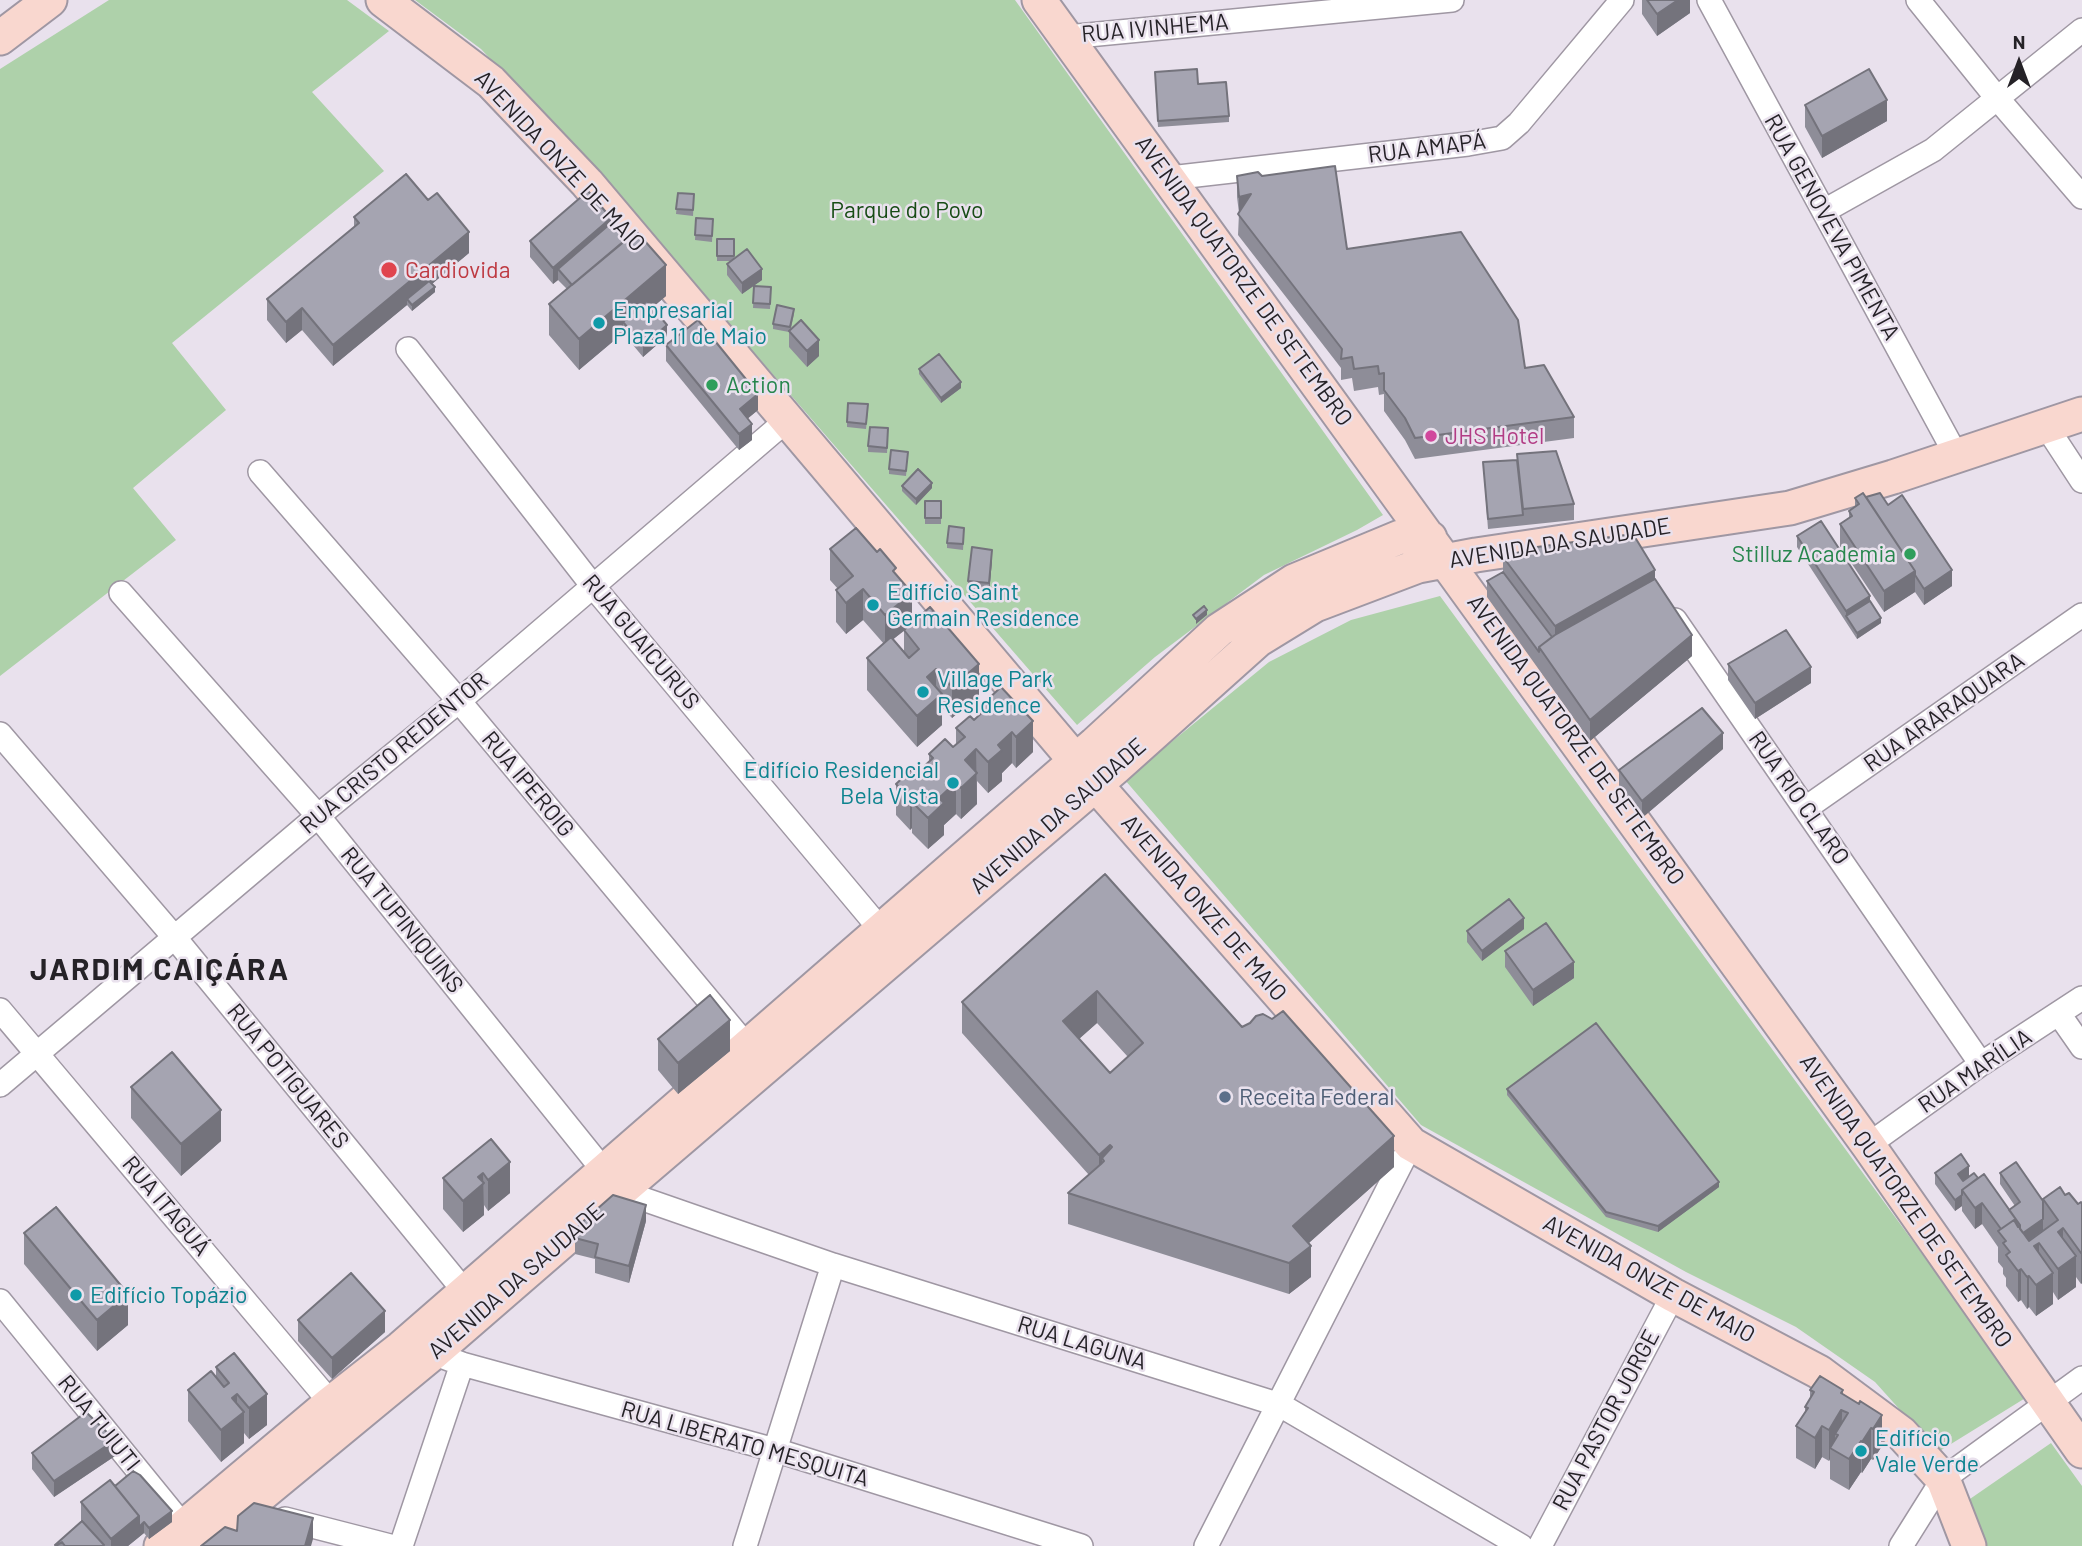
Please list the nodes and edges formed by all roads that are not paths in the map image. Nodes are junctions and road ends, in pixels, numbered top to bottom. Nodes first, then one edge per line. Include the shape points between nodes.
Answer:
1 (50, 0) edge
2 (383, 0) edge
3 (1040, 0) edge
4 (1452, 0) edge
5 (1709, 0) edge
6 (1918, 0) edge
7 (1614, 3) edge
8 (13, 16) edge
9 (2082, 30) edge
10 (1067, 37) junction
11 (1997, 98) junction
12 (1170, 178) junction
13 (2082, 197) edge
14 (1824, 211) junction
15 (408, 349) dead end
16 (2082, 414) edge
17 (787, 420) junction
18 (2046, 426) junction
19 (1956, 454) junction
20 (261, 472) dead end
21 (2082, 481) edge
22 (1439, 549) junction
23 (592, 585) junction
24 (121, 593) dead end
25 (1662, 602) edge
26 (2082, 615) edge
27 (458, 701) junction
28 (0, 734) edge
29 (1086, 773) junction
30 (1806, 808) junction
31 (318, 816) junction
32 (881, 930) junction
33 (175, 938) junction
34 (2082, 998) edge
35 (0, 1010) edge
36 (2059, 1014) junction
37 (2082, 1047) edge
38 (37, 1053) junction
39 (756, 1057) junction
40 (1981, 1064) junction
41 (0, 1085) edge
42 (1411, 1144) junction
43 (1868, 1145) junction
44 (611, 1181) junction
45 (833, 1265) junction
46 (465, 1292) junction
47 (1673, 1295) junction
48 (0, 1301) edge
49 (436, 1352) junction
50 (2082, 1378) edge
51 (2049, 1402) junction
52 (331, 1403) junction
53 (1280, 1405) junction
54 (775, 1450) junction
55 (2082, 1451) edge
56 (1943, 1479) junction
57 (229, 1504) junction
58 (186, 1541) edge
59 (390, 1546) edge
60 (401, 1546) edge
61 (745, 1546) edge
62 (1082, 1546) edge
63 (1206, 1546) edge
64 (1521, 1546) edge
65 (1540, 1546) edge
66 (1901, 1546) edge
67 (1969, 1546) edge

1 - 8 street
2 - 17 street, AVENIDA ONZE DE MAIO via 491,82 587,183
3 - 10 street, AVENIDA QUATORZE DE SETEMBRO
4 - 10 street, RUA IVINHEMA
5 - 14 street, RUA GENOVEVA PIMENTA
6 - 11 street
7 - 12 street, RUA AMAPÁ via 1502,138
9 - 11 street
10 - 12 street, AVENIDA QUATORZE DE SETEMBRO
11 - 13 street
11 - 14 street via 1933,150
12 - 22 street, AVENIDA QUATORZE DE SETEMBRO
14 - 19 street, RUA GENOVEVA PIMENTA
15 - 23 street, RUA GUAICURUS
16 - 18 street, AVENIDA DA SAUDADE
17 - 23 street, RUA CRISTO REDENTOR
17 - 29 street, AVENIDA ONZE DE MAIO
18 - 19 street, AVENIDA DA SAUDADE
18 - 21 street
19 - 22 street, AVENIDA DA SAUDADE via 1790,508 1622,545
20 - 27 street, RUA IPEROIG
22 - 29 street, AVENIDA DA SAUDADE via 1400,537 1294,581 1219,629
22 - 43 street, AVENIDA QUATORZE DE SETEMBRO
23 - 27 street, RUA CRISTO REDENTOR
23 - 32 street, RUA GUAICURUS
24 - 31 street, RUA TUPINIQUINS
25 - 30 street, RUA RIO CLARO
26 - 30 street, RUA ARARAQUARA
27 - 31 street, RUA CRISTO REDENTOR
27 - 39 street, RUA IPEROIG
28 - 33 street, RUA POTIGUARES
29 - 32 street, AVENIDA DA SAUDADE
29 - 39 street, AVENIDA DA SAUDADE
29 - 42 street, AVENIDA ONZE DE MAIO
30 - 40 street, RUA RIO CLARO
31 - 33 street, RUA CRISTO REDENTOR
31 - 44 street, RUA TUPINIQUINS
32 - 39 street, AVENIDA DA SAUDADE
33 - 38 street, RUA CRISTO REDENTOR
33 - 46 street, RUA POTIGUARES
34 - 36 street, RUA MARÍLIA
35 - 38 street, RUA ITAGUÁ
36 - 37 street
36 - 40 street, RUA MARÍLIA
38 - 41 street, RUA CRISTO REDENTOR
38 - 52 street, RUA ITAGUÁ
39 - 44 street, AVENIDA DA SAUDADE
40 - 43 street, RUA MARÍLIA
42 - 47 street, AVENIDA ONZE DE MAIO
42 - 53 street
43 - 51 street, AVENIDA QUATORZE DE SETEMBRO
44 - 45 street, RUA LAGUNA
44 - 46 street, AVENIDA DA SAUDADE
44 - 49 street, AVENIDA DA SAUDADE
45 - 53 street, RUA LAGUNA
45 - 54 street
46 - 49 street, AVENIDA DA SAUDADE
47 - 56 street, AVENIDA ONZE DE MAIO via 1819,1372 1901,1433
47 - 65 street, RUA PASTOR JORGE
48 - 58 street, RUA TUIUTI
49 - 52 street, AVENIDA DA SAUDADE
49 - 54 street, RUA LIBERATO MESQUITA
49 - 57 street, AVENIDA DA SAUDADE
49 - 60 street
50 - 51 street
51 - 55 street, AVENIDA QUATORZE DE SETEMBRO
51 - 56 street
52 - 57 street, AVENIDA DA SAUDADE
53 - 63 street
53 - 64 street, RUA LAGUNA
54 - 61 street
54 - 62 street, RUA LIBERATO MESQUITA
56 - 66 street
56 - 67 street, AVENIDA ONZE DE MAIO
57 - 58 street, AVENIDA DA SAUDADE
57 - 59 street

